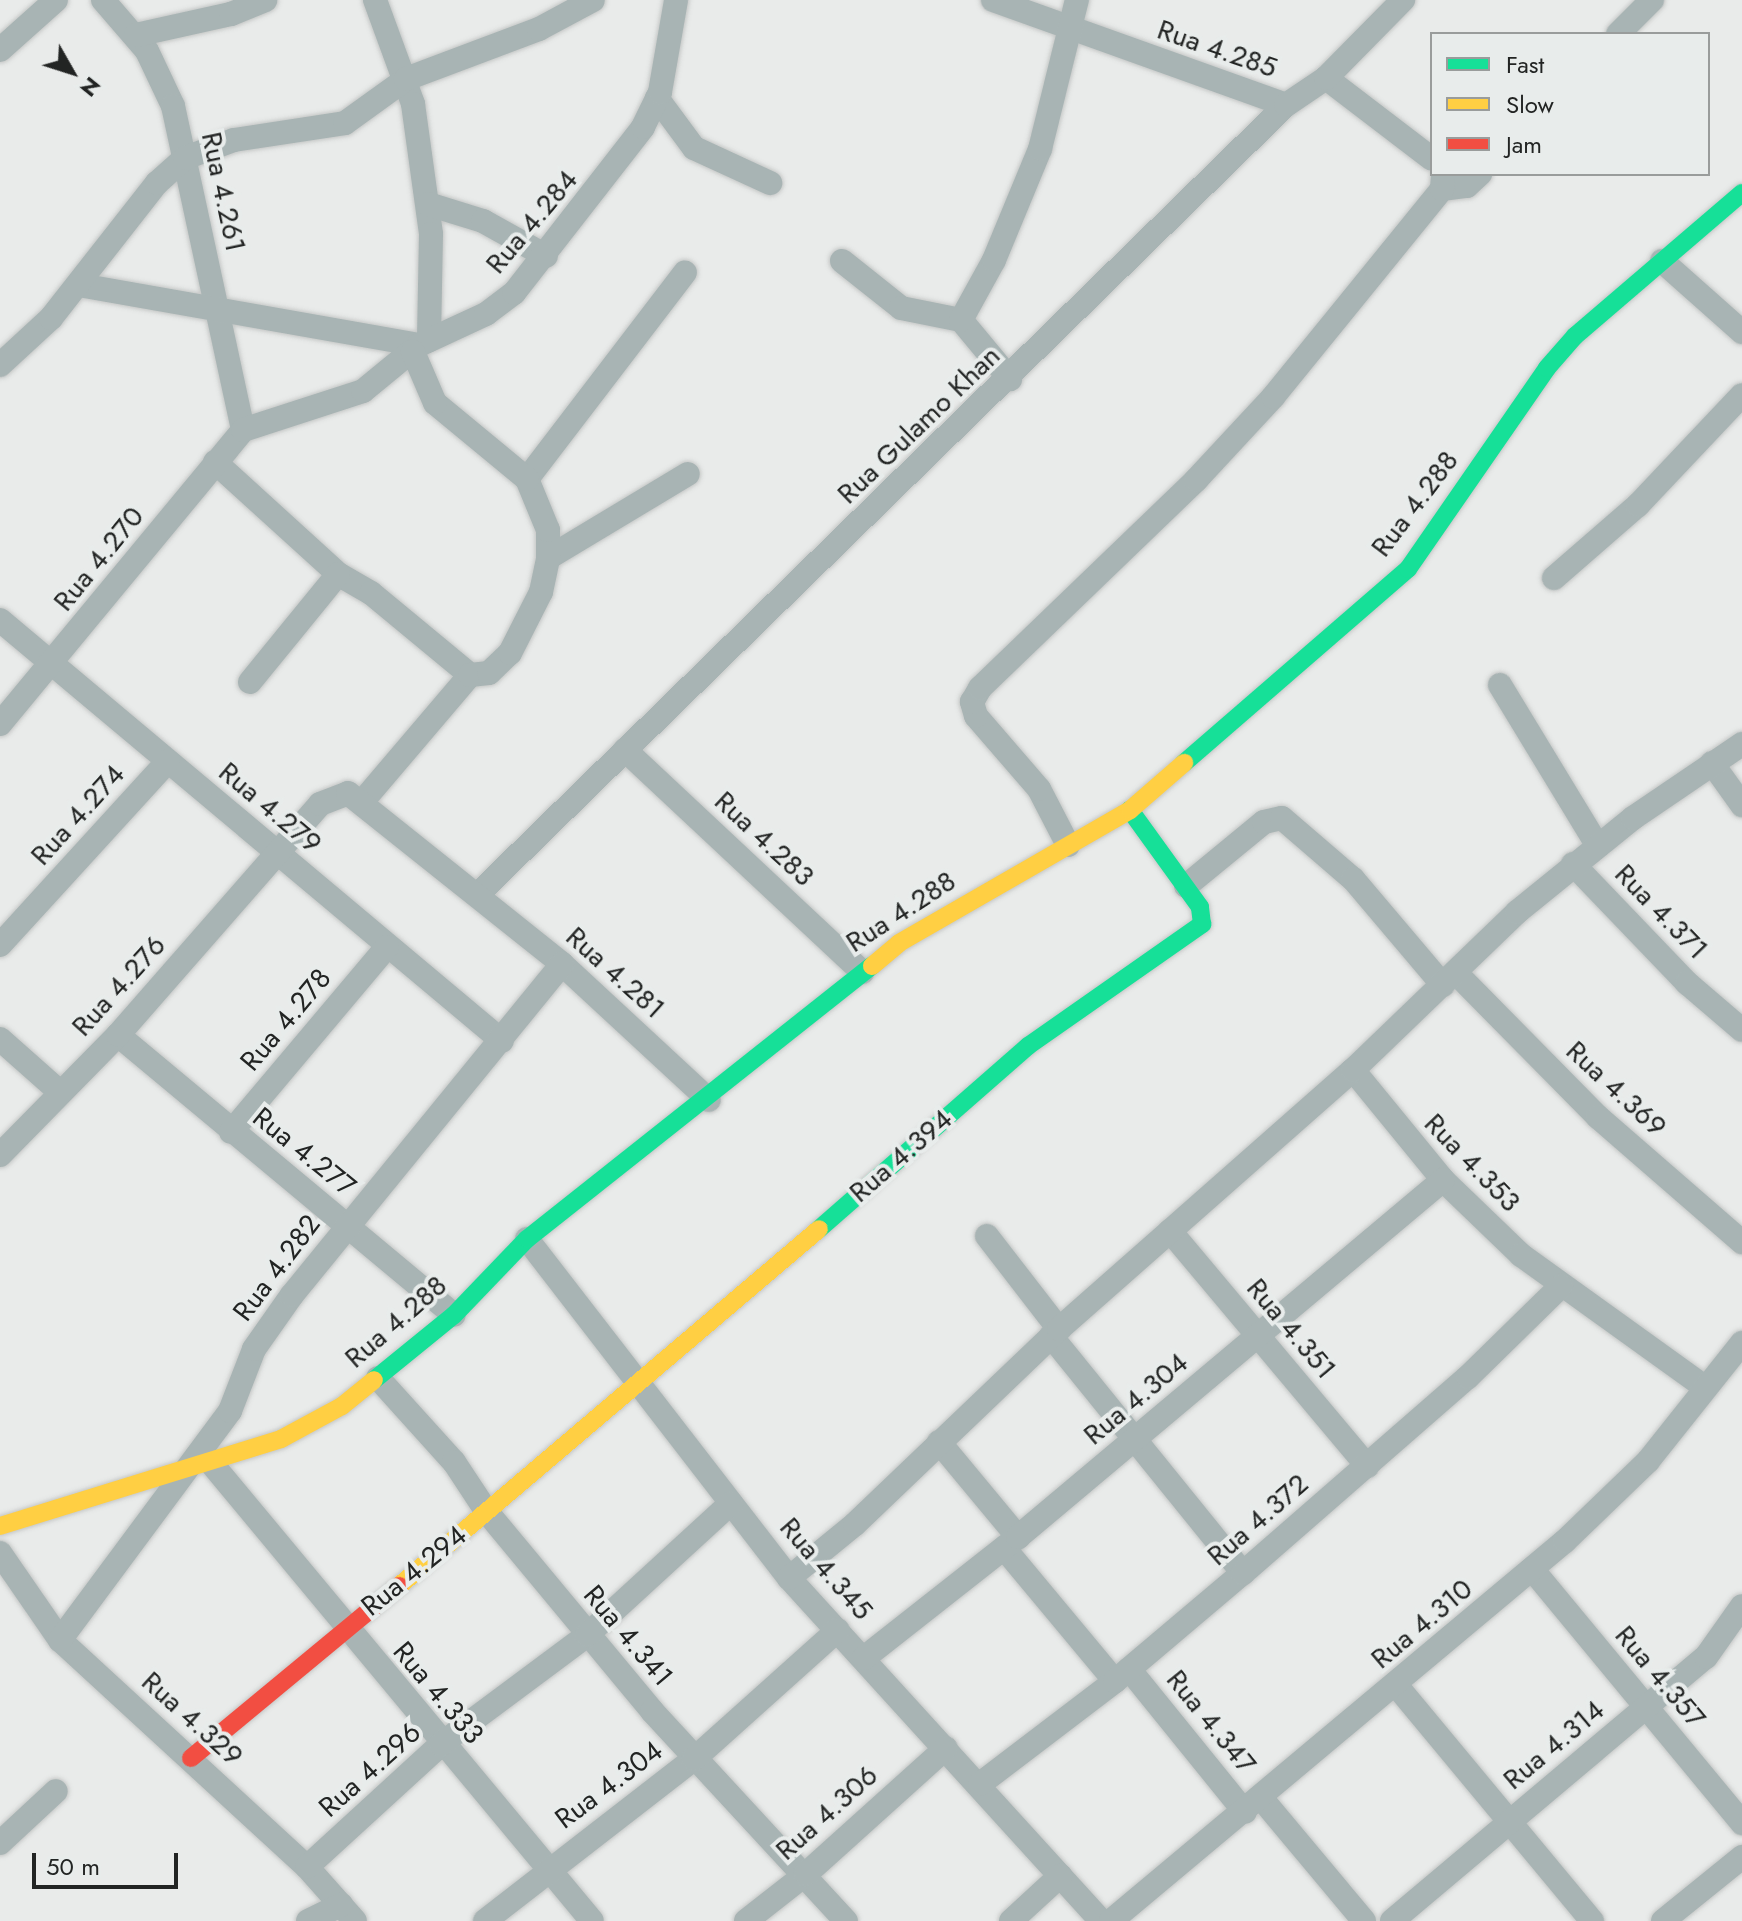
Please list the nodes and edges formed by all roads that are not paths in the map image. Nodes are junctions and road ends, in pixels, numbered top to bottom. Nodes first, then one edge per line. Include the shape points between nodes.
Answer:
1 (56, 0) edge
2 (103, 0) edge
3 (265, 0) edge
4 (375, 0) edge
5 (593, 0) edge
6 (676, 0) edge
7 (993, 0) edge
8 (1077, 0) edge
9 (1403, 0) edge
10 (1652, 0) edge
11 (1070, 30) junction
12 (1620, 32) edge
13 (136, 35) junction
14 (0, 50) edge
15 (1326, 78) junction
16 (406, 79) junction
17 (657, 98) junction
18 (1286, 105) junction
19 (1430, 157) edge
20 (185, 158) junction
21 (1478, 176) edge
22 (1442, 182) edge
23 (770, 183) dead end
24 (1742, 193) edge
25 (428, 204) junction
26 (546, 256) junction
27 (842, 261) dead end
28 (1662, 261) junction
29 (685, 272) dead end
30 (79, 285) junction
31 (216, 308) junction
32 (961, 320) junction
33 (1742, 332) edge
34 (420, 346) junction
35 (0, 365) edge
36 (1010, 379) junction
37 (1742, 395) edge
38 (241, 423) junction
39 (215, 462) junction
40 (688, 474) dead end
41 (527, 479) junction
42 (548, 558) junction
43 (338, 574) junction
44 (1554, 578) dead end
45 (0, 620) edge
46 (52, 664) junction
47 (470, 675) junction
48 (250, 682) dead end
49 (1500, 685) dead end
50 (0, 724) edge
51 (1742, 744) edge
52 (625, 750) junction
53 (168, 761) junction
54 (1712, 763) junction
55 (362, 802) junction
56 (1742, 805) edge
57 (1130, 810) junction
58 (1068, 845) junction
59 (1598, 846) junction
60 (275, 852) junction
61 (1573, 864) junction
62 (1186, 886) junction
63 (478, 894) junction
64 (0, 945) edge
65 (387, 947) junction
66 (562, 964) junction
67 (862, 972) junction
68 (1450, 979) junction
69 (1742, 1030) edge
70 (118, 1035) junction
71 (0, 1039) edge
72 (502, 1041) junction
73 (1353, 1070) junction
74 (61, 1093) junction
75 (709, 1100) junction
76 (231, 1132) junction
77 (0, 1155) edge
78 (1443, 1180) junction
79 (347, 1225) junction
80 (1170, 1231) junction
81 (987, 1236) dead end
82 (527, 1239) junction
83 (1742, 1242) edge
84 (1561, 1286) junction
85 (454, 1315) junction
86 (1055, 1333) junction
87 (1258, 1336) junction
88 (1742, 1343) edge
89 (378, 1378) junction
90 (635, 1381) junction
91 (1705, 1387) junction
92 (1135, 1440) junction
93 (939, 1442) junction
94 (212, 1464) junction
95 (1367, 1466) junction
96 (187, 1472) junction
97 (731, 1503) junction
98 (487, 1512) junction
99 (0, 1526) edge
100 (1011, 1543) junction
101 (0, 1553) edge
102 (1532, 1569) junction
103 (1243, 1573) junction
104 (789, 1578) junction
105 (1742, 1606) edge
106 (343, 1628) junction
107 (838, 1630) junction
108 (56, 1633) junction
109 (587, 1635) junction
110 (1732, 1643) edge
111 (864, 1658) junction
112 (1122, 1675) junction
113 (1396, 1685) junction
114 (1645, 1708) junction
115 (441, 1744) junction
116 (946, 1748) junction
117 (191, 1758) junction
118 (694, 1759) junction
119 (980, 1784) junction
120 (56, 1791) dead end
121 (1254, 1806) junction
122 (1508, 1823) junction
123 (1742, 1823) edge
124 (0, 1843) edge
125 (1742, 1857) edge
126 (307, 1867) junction
127 (546, 1870) junction
128 (806, 1874) junction
129 (1060, 1876) junction
130 (348, 1913) edge
131 (308, 1921) edge
132 (485, 1921) edge
133 (592, 1921) edge
134 (746, 1921) edge
135 (846, 1921) edge
136 (1011, 1921) edge
137 (1101, 1921) edge
138 (1111, 1921) edge
139 (1364, 1921) edge
140 (1392, 1921) edge
141 (1592, 1921) edge
142 (1663, 1921) edge

1 - 14 street
2 - 13 street, Rua 4.261
3 - 13 street via 231,14
4 - 16 street
5 - 16 street via 539,29
6 - 17 street, Rua 4.284
7 - 11 street, Rua 4.285
8 - 11 street
9 - 15 street, Rua Gulamo Khan
10 - 12 street
11 - 18 street, Rua 4.285
11 - 32 street via 1040,149 994,260
13 - 20 street, Rua 4.261 via 165,81
15 - 18 street, Rua Gulamo Khan
15 - 19 street
16 - 20 street via 345,123 234,140
16 - 25 street
17 - 23 street via 694,148
17 - 26 street, Rua 4.284 via 605,182
18 - 36 street, Rua Gulamo Khan
20 - 30 street via 157,183
20 - 31 street, Rua 4.261
21 - 22 street via 1467,186
22 - 58 street via 1273,397 1196,480 980,688 972,702 976,716 1039,789
24 - 28 street, Rua 4.288
25 - 26 street via 483,221
25 - 34 street
26 - 34 street, Rua 4.284 via 514,293 486,314
27 - 32 street via 901,308
28 - 33 street
28 - 57 street, Rua 4.288 via 1575,336 1547,368 1408,569
29 - 41 street
30 - 31 street
30 - 35 street
31 - 34 street
31 - 38 street, Rua 4.261
32 - 36 street
34 - 38 street, Rua 4.284 via 363,391
34 - 41 street via 435,403
36 - 52 street, Rua Gulamo Khan
37 - 44 street via 1638,505
38 - 39 street, Rua 4.270
39 - 43 street
39 - 46 street, Rua 4.270
40 - 42 street
41 - 42 street via 548,530
42 - 47 street via 541,592 510,653 489,673
43 - 47 street via 371,593
43 - 48 street
45 - 46 street, Rua 4.279
46 - 50 street, Rua 4.270
46 - 53 street, Rua 4.279
47 - 55 street
49 - 59 street
51 - 54 street
52 - 63 street, Rua Gulamo Khan
52 - 67 street, Rua 4.283
53 - 60 street, Rua 4.279
53 - 64 street, Rua 4.274
54 - 56 street
54 - 59 street
55 - 60 street, Rua 4.276 via 348,793 333,795
55 - 63 street, Rua 4.281
57 - 58 street, Rua 4.288
57 - 62 street
58 - 67 street, Rua 4.288 via 899,943
59 - 61 street
60 - 65 street, Rua 4.279
60 - 70 street, Rua 4.276
61 - 68 street
61 - 69 street, Rua 4.371 via 1687,983
62 - 68 street, Rua 4.369 via 1264,822 1282,818 1353,879
62 - 90 street, Rua 4.394 via 1204,917 1176,944 1028,1046 685,1347
63 - 66 street, Rua 4.281
65 - 72 street, Rua 4.279
65 - 76 street, Rua 4.278
66 - 72 street, Rua 4.282
66 - 75 street, Rua 4.281
67 - 75 street, Rua 4.288
68 - 73 street
68 - 83 street, Rua 4.369
70 - 74 street, Rua 4.276
70 - 76 street, Rua 4.277
71 - 74 street
72 - 79 street, Rua 4.282
73 - 78 street, Rua 4.353
73 - 80 street
74 - 77 street, Rua 4.276
75 - 82 street, Rua 4.288
76 - 79 street, Rua 4.277
78 - 84 street, Rua 4.353
78 - 87 street, Rua 4.304
79 - 85 street, Rua 4.277
79 - 96 street, Rua 4.282 via 254,1349 230,1411
80 - 86 street
80 - 87 street, Rua 4.351
81 - 86 street
82 - 85 street, Rua 4.288
82 - 90 street, Rua 4.345
84 - 91 street, Rua 4.353
84 - 95 street, Rua 4.372
85 - 89 street, Rua 4.288
86 - 92 street
86 - 93 street
87 - 92 street, Rua 4.304
87 - 95 street, Rua 4.351
88 - 91 street, Rua 4.310
89 - 94 street, Rua 4.288 via 342,1406 281,1439
89 - 98 street, Rua 4.341 via 454,1462
90 - 97 street, Rua 4.345
90 - 98 street, Rua 4.294 via 568,1446
91 - 102 street, Rua 4.310 via 1648,1461
92 - 100 street, Rua 4.304
92 - 103 street
93 - 100 street, Rua 4.347
93 - 104 street
94 - 96 street, Rua 4.288
94 - 106 street, Rua 4.333
95 - 103 street, Rua 4.372
96 - 99 street
96 - 108 street
97 - 104 street, Rua 4.345
97 - 109 street, Rua 4.296
98 - 106 street, Rua 4.294
98 - 109 street, Rua 4.341
100 - 111 street, Rua 4.304
100 - 112 street, Rua 4.347
101 - 108 street, Rua 4.329
102 - 113 street, Rua 4.310
102 - 114 street, Rua 4.357
103 - 112 street, Rua 4.372
104 - 107 street, Rua 4.345
105 - 110 street, Rua 4.314
106 - 115 street, Rua 4.333
106 - 117 street, Rua 4.294
107 - 111 street, Rua 4.345
107 - 118 street, Rua 4.304
108 - 117 street, Rua 4.329
109 - 115 street, Rua 4.296
109 - 118 street, Rua 4.341
110 - 114 street, Rua 4.314
111 - 116 street, Rua 4.345
112 - 119 street, Rua 4.372
112 - 121 street, Rua 4.347
113 - 121 street, Rua 4.310
113 - 122 street
114 - 122 street, Rua 4.314
114 - 123 street, Rua 4.357
115 - 126 street, Rua 4.296
115 - 127 street, Rua 4.333
116 - 119 street, Rua 4.345
116 - 128 street, Rua 4.306
117 - 126 street, Rua 4.329
118 - 127 street, Rua 4.304
118 - 128 street, Rua 4.341 via 763,1837
119 - 129 street, Rua 4.345
120 - 124 street
121 - 138 street, Rua 4.310
121 - 139 street, Rua 4.347
122 - 140 street, Rua 4.314
122 - 141 street
125 - 142 street
126 - 130 street, Rua 4.329
127 - 132 street, Rua 4.304
127 - 133 street, Rua 4.333
128 - 134 street, Rua 4.306
128 - 135 street, Rua 4.341
129 - 136 street
129 - 137 street, Rua 4.345
130 - 131 street

